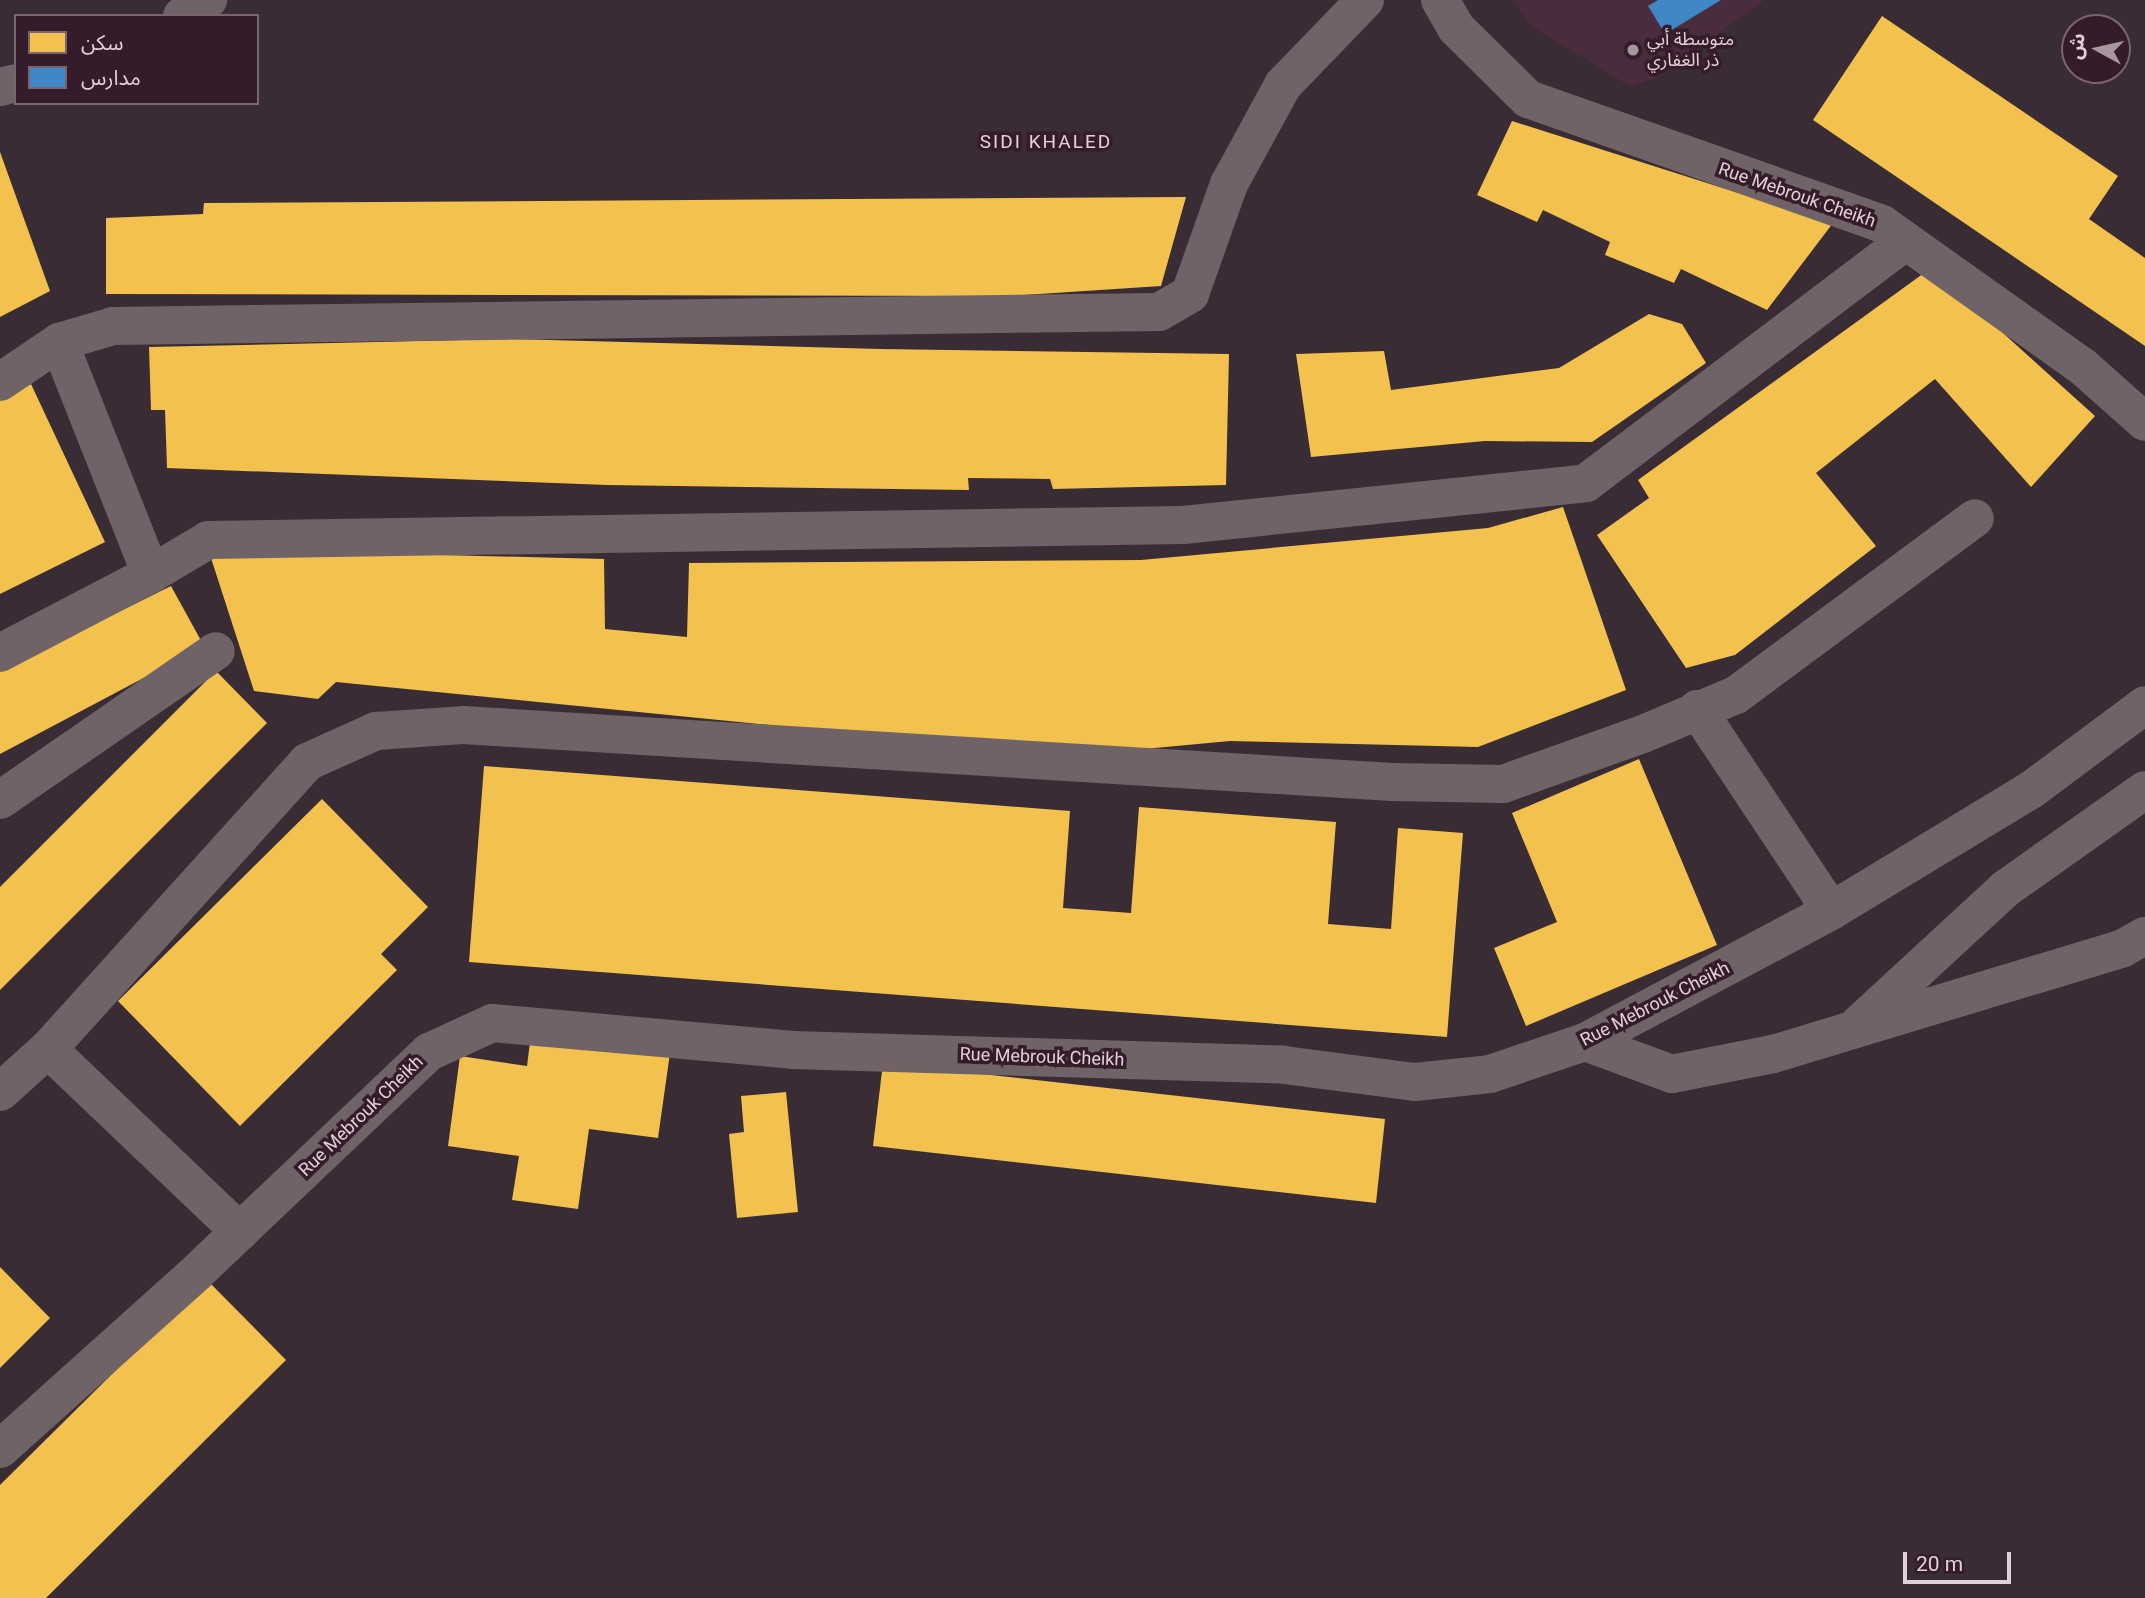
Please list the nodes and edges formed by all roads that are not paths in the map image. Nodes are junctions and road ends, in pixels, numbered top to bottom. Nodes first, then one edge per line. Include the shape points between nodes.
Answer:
1 (208, 0) edge
2 (1365, 0) edge
3 (1440, 0) edge
4 (185, 14) edge
5 (1906, 241) junction
6 (59, 342) junction
7 (0, 382) edge
8 (2145, 422) edge
9 (1975, 518) dead end
10 (151, 574) junction
11 (216, 651) dead end
12 (0, 653) edge
13 (2145, 705) edge
14 (1697, 709) junction
15 (2145, 790) edge
16 (0, 800) edge
17 (1830, 911) junction
18 (2145, 936) edge
19 (1853, 1029) junction
20 (1585, 1042) junction
21 (48, 1049) junction
22 (0, 1092) edge
23 (240, 1232) junction
24 (0, 1449) edge

1 - 4 street
2 - 6 street via 1283,85 1229,184 1189,294 1159,312 113,326
3 - 5 street, Rue Mebrouk Cheikh via 1456,28 1528,99 1882,224
5 - 8 street, Rue Mebrouk Cheikh via 2082,366
5 - 10 street via 1586,483 1183,525 208,540
6 - 7 street
6 - 10 street
9 - 14 street via 1736,695
10 - 12 street
11 - 16 street
13 - 17 street, Rue Mebrouk Cheikh via 2031,790
14 - 17 street
14 - 21 street via 1643,734 1503,784 1364,780 463,725 376,731 307,762
15 - 19 street via 2005,889
17 - 20 street, Rue Mebrouk Cheikh
18 - 19 street via 2123,948
19 - 20 street via 1773,1054 1672,1074
20 - 23 street, Rue Mebrouk Cheikh via 1490,1074 1415,1082 1284,1065 793,1049 492,1023 429,1052
21 - 22 street
21 - 23 street
23 - 24 street, Rue Mebrouk Cheikh

